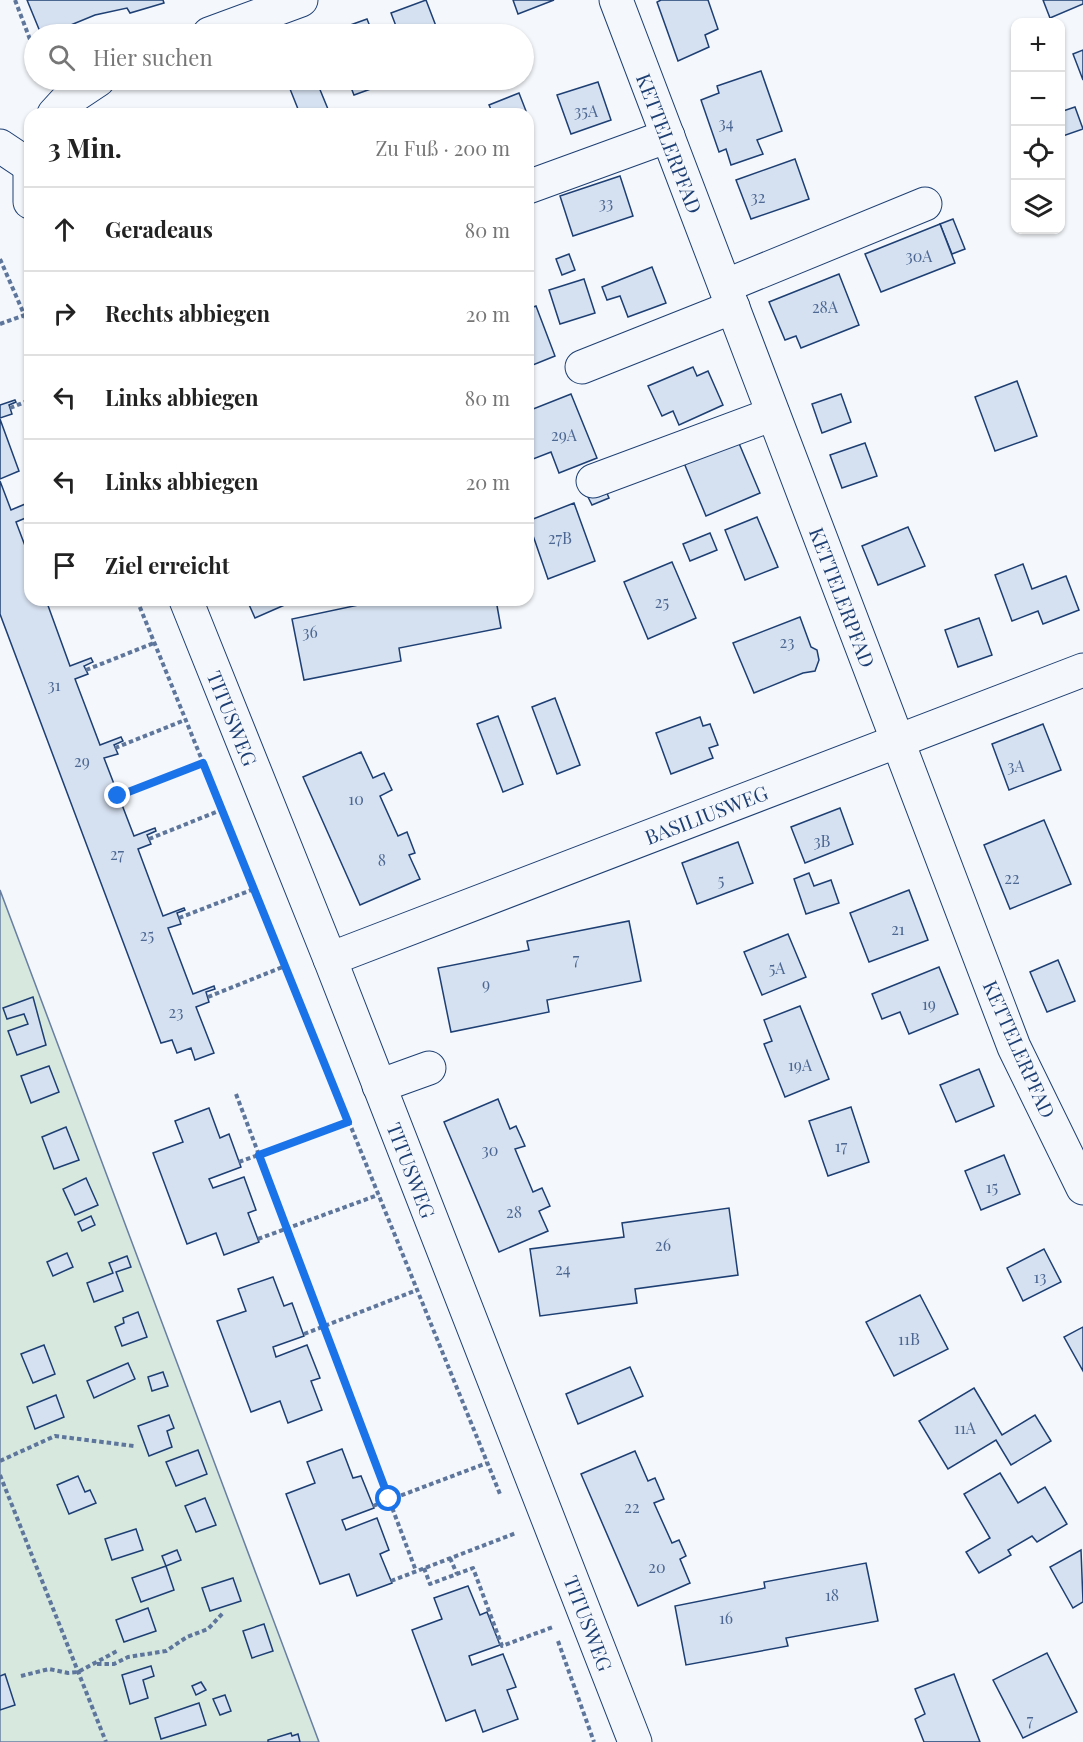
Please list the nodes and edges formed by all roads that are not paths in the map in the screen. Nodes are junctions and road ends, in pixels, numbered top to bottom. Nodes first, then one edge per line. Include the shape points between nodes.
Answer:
1 (301, 0) edge
2 (616, 0) edge
3 (236, 24) edge
4 (83, 90) edge
5 (60, 108) edge
6 (668, 136) junction
7 (0, 146) edge
8 (24, 162) edge
9 (534, 185) edge
10 (926, 204) dead end
11 (729, 297) junction
12 (582, 367) dead end
13 (773, 414) junction
14 (593, 481) dead end
15 (188, 606) edge
16 (1083, 670) edge
17 (898, 741) junction
18 (330, 959) junction
19 (429, 1068) dead end
20 (379, 1086) junction
21 (1083, 1188) edge
22 (635, 1742) edge

1 - 3 street
2 - 6 street, KETTELERPFAD
4 - 5 street
6 - 9 street
6 - 11 street, KETTELERPFAD
7 - 8 street
10 - 11 street
11 - 12 street
11 - 13 street, KETTELERPFAD
13 - 14 street
13 - 17 street, KETTELERPFAD
15 - 18 street, TITUSWEG
16 - 17 street, BASILIUSWEG
17 - 18 street, BASILIUSWEG
17 - 21 street, KETTELERPFAD via 1014,1047
18 - 20 street, TITUSWEG
19 - 20 street
20 - 22 street, TITUSWEG

